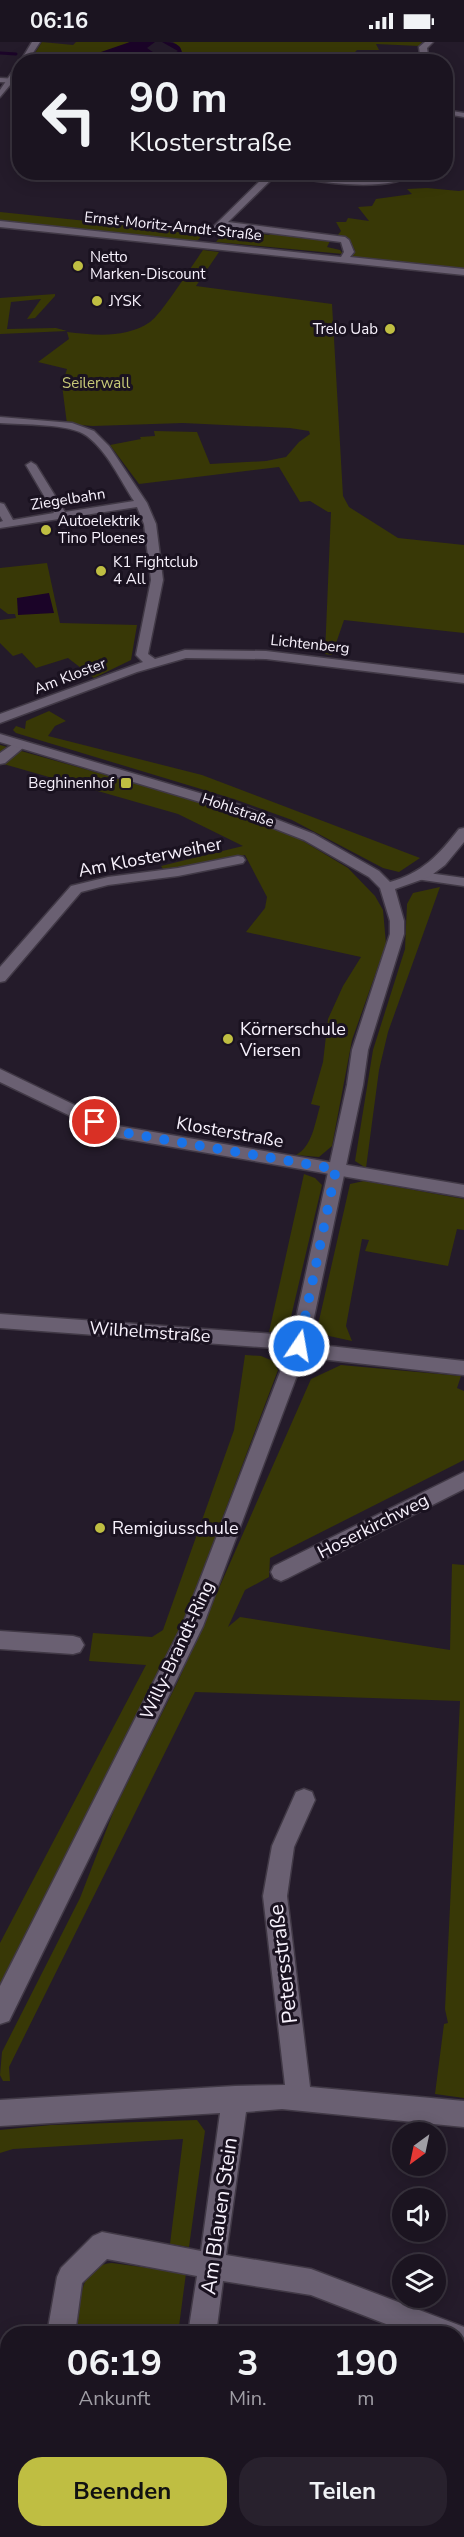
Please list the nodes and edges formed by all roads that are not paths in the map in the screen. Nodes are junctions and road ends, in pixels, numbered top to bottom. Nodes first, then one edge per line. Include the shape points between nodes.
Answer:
1 (12, 83) edge
2 (0, 96) edge
3 (266, 180) edge
4 (335, 180) edge
5 (396, 180) edge
6 (0, 224) edge
7 (221, 224) junction
8 (203, 244) junction
9 (344, 259) junction
10 (464, 272) edge
11 (0, 420) edge
12 (31, 465) dead end
13 (141, 503) junction
14 (0, 506) edge
15 (62, 515) junction
16 (5, 524) edge
17 (152, 663) junction
18 (464, 679) edge
19 (0, 720) edge
20 (0, 738) edge
21 (19, 744) junction
22 (0, 760) edge
23 (464, 832) edge
24 (238, 860) dead end
25 (421, 876) junction
26 (464, 882) edge
27 (387, 887) junction
28 (0, 977) edge
29 (0, 1075) edge
30 (336, 1169) junction
31 (464, 1191) edge
32 (0, 1321) edge
33 (299, 1346) junction
34 (464, 1368) edge
35 (464, 1480) edge
36 (281, 1572) dead end
37 (0, 1640) edge
38 (73, 1645) dead end
39 (304, 1800) dead end
40 (0, 2012) edge
41 (236, 2098) junction
42 (299, 2098) junction
43 (0, 2113) edge
44 (464, 2114) edge
45 (212, 2266) junction
46 (62, 2326) edge
47 (203, 2326) edge
48 (426, 2326) edge

1 - 2 street
3 - 7 street
4 - 5 street
6 - 8 street, Ernst-Moritz-Arndt-Straße
7 - 8 street
7 - 9 street, Ernst-Moritz-Arndt-Straße via 345,240 349,252
8 - 9 street, Ernst-Moritz-Arndt-Straße
9 - 10 street, Ernst-Moritz-Arndt-Straße
11 - 13 street via 72,426 90,433 105,448
12 - 15 street
13 - 15 street, Ziegelbahn
13 - 17 street via 150,524 157,580 142,655
14 - 16 street
15 - 16 street, Ziegelbahn
17 - 18 street, Lichtenberg via 185,654 266,655
17 - 19 street, Am Kloster
20 - 21 street, Hohlstraße
21 - 22 street
21 - 27 street, Hohlstraße via 203,797 283,826 334,850 374,874
23 - 25 street via 435,868
24 - 28 street, Am Klosterweiher via 76,889
25 - 26 street
25 - 27 street
27 - 30 street, Willy-Brandt-Ring via 397,934 360,1050
29 - 30 street, Klosterstraße via 114,1131
30 - 31 street, Klosterstraße
30 - 33 street, Willy-Brandt-Ring
32 - 33 street, Wilhelmstraße
33 - 34 street
33 - 40 street, Willy-Brandt-Ring via 193,1626
35 - 36 street, Hoserkirchweg
37 - 38 street
39 - 42 street, Petersstraße via 283,1846 275,1896
41 - 42 street
41 - 43 street
41 - 45 street, Am Blauen Stein
42 - 44 street
45 - 46 street via 102,2245 70,2277
45 - 47 street, Am Blauen Stein
45 - 48 street via 311,2282

